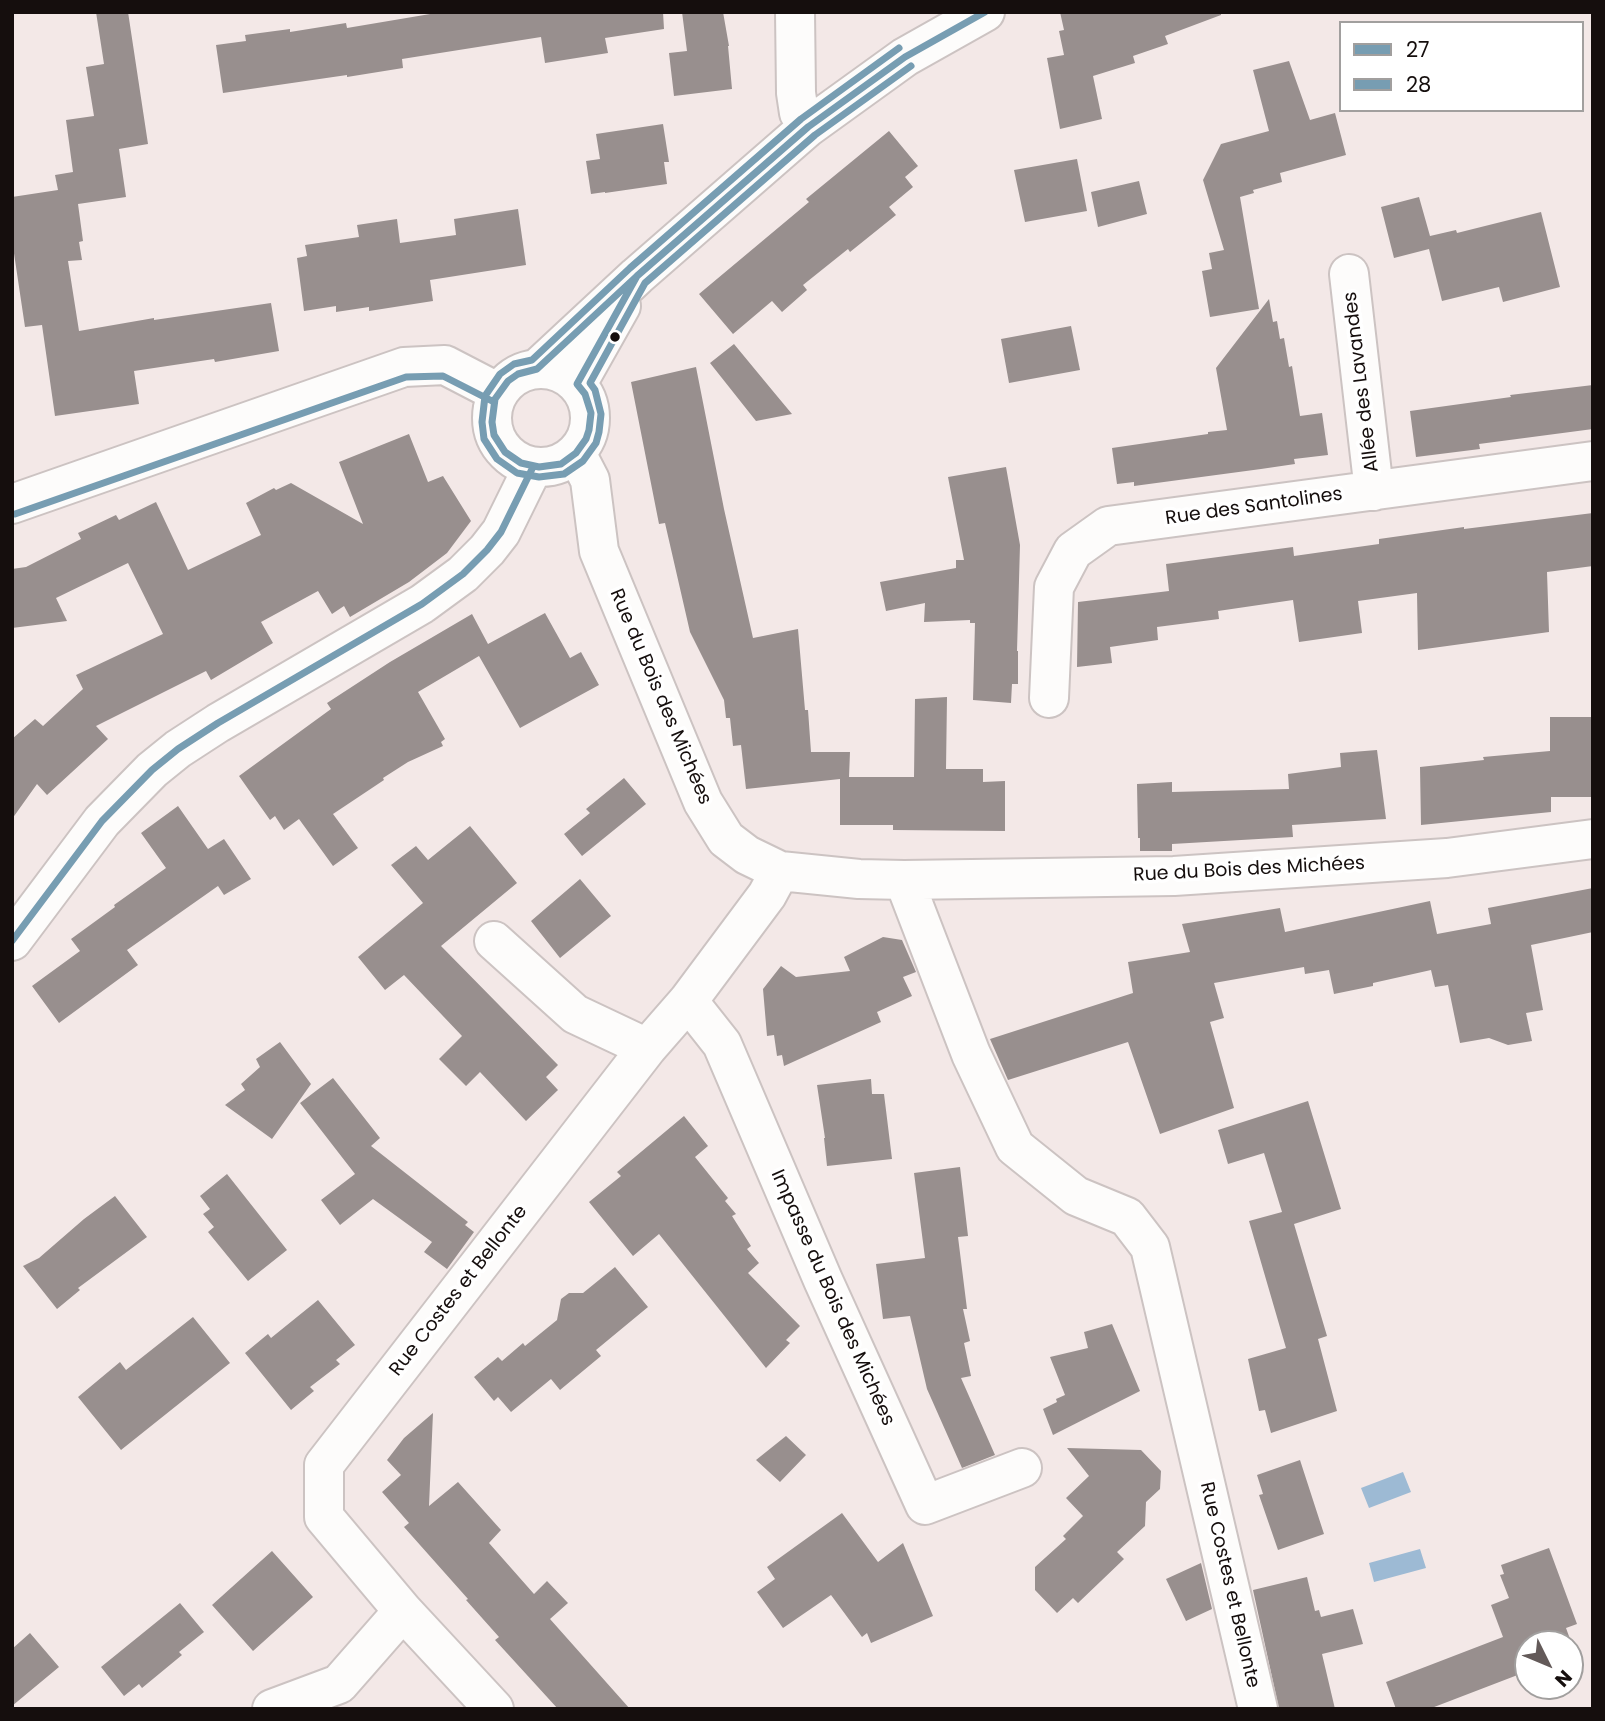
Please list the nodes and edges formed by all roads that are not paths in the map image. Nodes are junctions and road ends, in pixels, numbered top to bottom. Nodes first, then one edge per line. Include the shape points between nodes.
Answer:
1 (795, 12) edge
2 (985, 12) edge
3 (807, 127) junction
4 (1349, 274) dead end
5 (638, 276) junction
6 (537, 369) junction
7 (578, 384) junction
8 (499, 393) junction
9 (576, 453) junction
10 (1593, 461) edge
11 (533, 467) junction
12 (1374, 491) junction
13 (12, 504) edge
14 (1049, 698) dead end
15 (1593, 839) edge
16 (780, 871) junction
17 (904, 880) junction
18 (12, 941) edge
19 (494, 941) dead end
20 (688, 1001) junction
21 (647, 1048) junction
22 (1022, 1468) dead end
23 (403, 1611) junction
24 (272, 1709) edge
25 (494, 1709) edge
26 (1258, 1709) edge

1 - 3 street via 796,93
2 - 3 street via 905,57
3 - 5 street
4 - 12 street, Allée des Lavandes
5 - 6 street
5 - 7 street
6 - 7 street via 559,371
6 - 8 street via 518,374
7 - 9 street via 591,413 586,439
8 - 11 street via 492,411 494,435 505,452
8 - 13 street via 445,365 404,367
9 - 11 street via 561,464
9 - 16 street, Rue du Bois des Michées via 590,480 599,551 703,802 726,839
10 - 12 street, Rue des Santolines
11 - 18 street via 501,532 463,574 422,604 218,723 152,770 102,821
12 - 14 street, Rue des Santolines via 1108,526 1073,551 1054,587
15 - 17 street, Rue du Bois des Michées via 1447,858 1174,876
16 - 17 street, Rue du Bois des Michées
16 - 20 street, Rue Costes et Bellonte
17 - 26 street, Rue Costes et Bellonte via 971,1054 1015,1147 1076,1196 1128,1217 1150,1247
19 - 21 street via 575,1014
20 - 21 street, Rue Costes et Bellonte
20 - 22 street, Impasse du Bois des Michées via 722,1044 925,1505
21 - 23 street, Rue Costes et Bellonte via 324,1465 324,1517
23 - 24 street via 339,1684
23 - 25 street, Rue Costes et Bellonte

